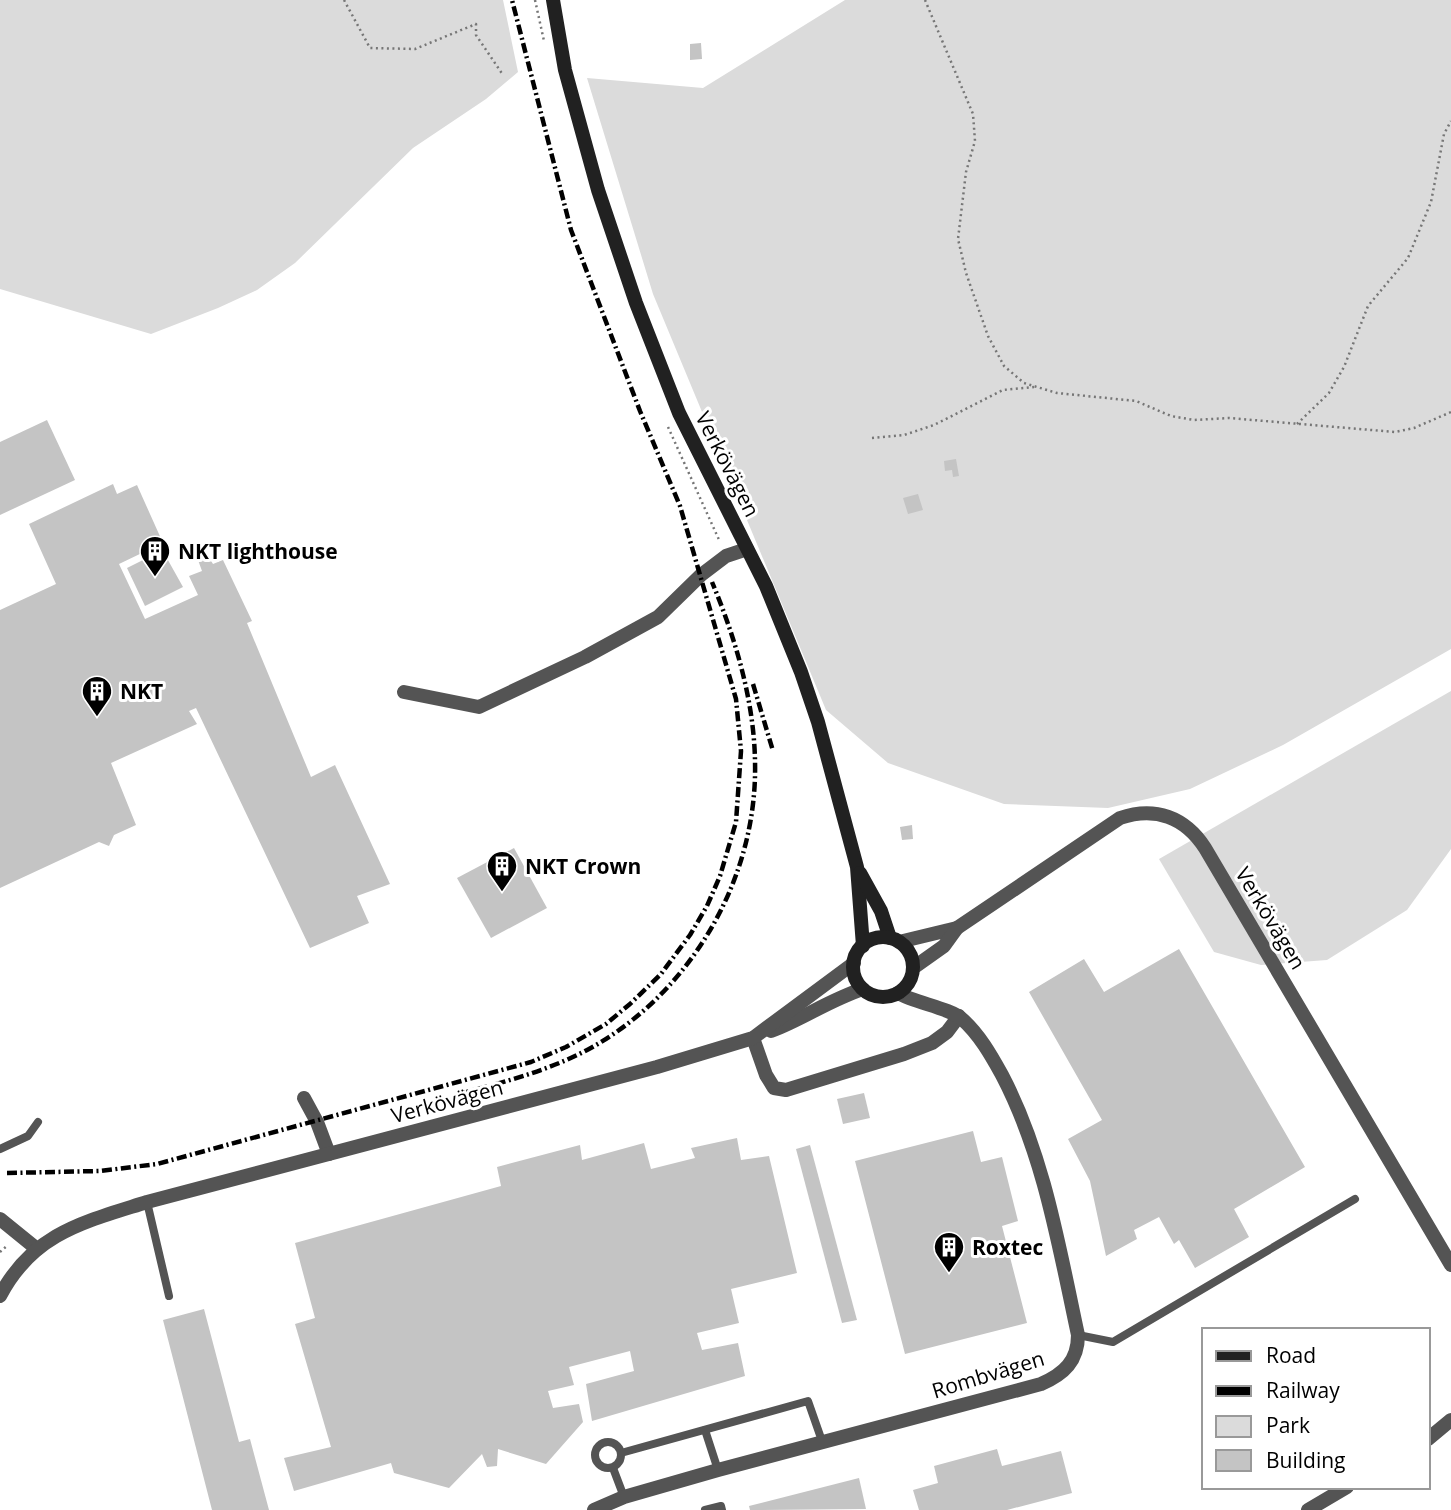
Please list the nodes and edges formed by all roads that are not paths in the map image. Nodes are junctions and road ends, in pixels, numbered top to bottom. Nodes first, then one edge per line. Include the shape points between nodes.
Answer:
1 (553, 0) edge
2 (747, 549) junction
3 (404, 692) dead end
4 (857, 867) junction
5 (957, 928) junction
6 (895, 940) junction
7 (863, 946) junction
8 (853, 963) junction
9 (913, 968) junction
10 (863, 989) junction
11 (898, 993) junction
12 (960, 1016) junction
13 (753, 1038) junction
14 (304, 1098) dead end
15 (38, 1122) dead end
16 (0, 1149) edge
17 (329, 1154) junction
18 (1355, 1199) dead end
19 (147, 1202) junction
20 (0, 1219) edge
21 (37, 1249) junction
22 (1451, 1265) edge
23 (0, 1296) edge
24 (169, 1296) dead end
25 (1078, 1335) junction
26 (1451, 1420) edge
27 (705, 1430) junction
28 (1430, 1436) edge
29 (822, 1441) junction
30 (621, 1453) junction
31 (613, 1468) junction
32 (718, 1470) junction
33 (1344, 1489) edge
34 (624, 1497) junction
35 (601, 1508) edge
36 (705, 1510) edge
37 (722, 1510) edge
38 (1308, 1510) edge

1 - 2 main road, Verkövägen via 565,70 636,303 679,413
2 - 3 street via 726,556 657,617 480,707
2 - 4 main road, Verkövägen via 801,671
4 - 6 main road
4 - 7 main road, Verkövägen
5 - 6 street, Verkövägen
5 - 9 street, Verkövägen via 943,946
5 - 22 street, Verkövägen via 1119,818 1150,812 1182,822 1205,848
6 - 7 main road, Verkövägen via 876,938
6 - 9 main road via 909,953
7 - 8 main road, Verkövägen
8 - 10 main road via 855,978
8 - 13 street, Verkövägen
9 - 11 main road, Verkövägen via 909,982
10 - 11 main road via 880,997
10 - 13 street
11 - 12 street
12 - 13 street via 932,1043 786,1090 774,1088
12 - 25 street, Rombvägen via 987,1049 1020,1110 1056,1235
13 - 17 street, Verkövägen
14 - 17 street
15 - 16 lane via 28,1136
17 - 19 street, Verkövägen
18 - 25 lane via 1113,1342
19 - 21 street, Verkövägen via 79,1223
19 - 24 lane
20 - 21 street
21 - 23 street, Verkövägen via 9,1278
25 - 29 street, Rombvägen via 1069,1367 1041,1384
26 - 28 street
27 - 29 lane via 807,1401
27 - 30 lane
27 - 32 lane
29 - 32 street, Rombvägen
30 - 31 lane
30 - 31 lane via 612,1443 596,1448 594,1458 599,1466
31 - 34 lane
32 - 34 street, Rombvägen
33 - 38 street
34 - 35 street, Rombvägen
36 - 37 lane via 721,1506

